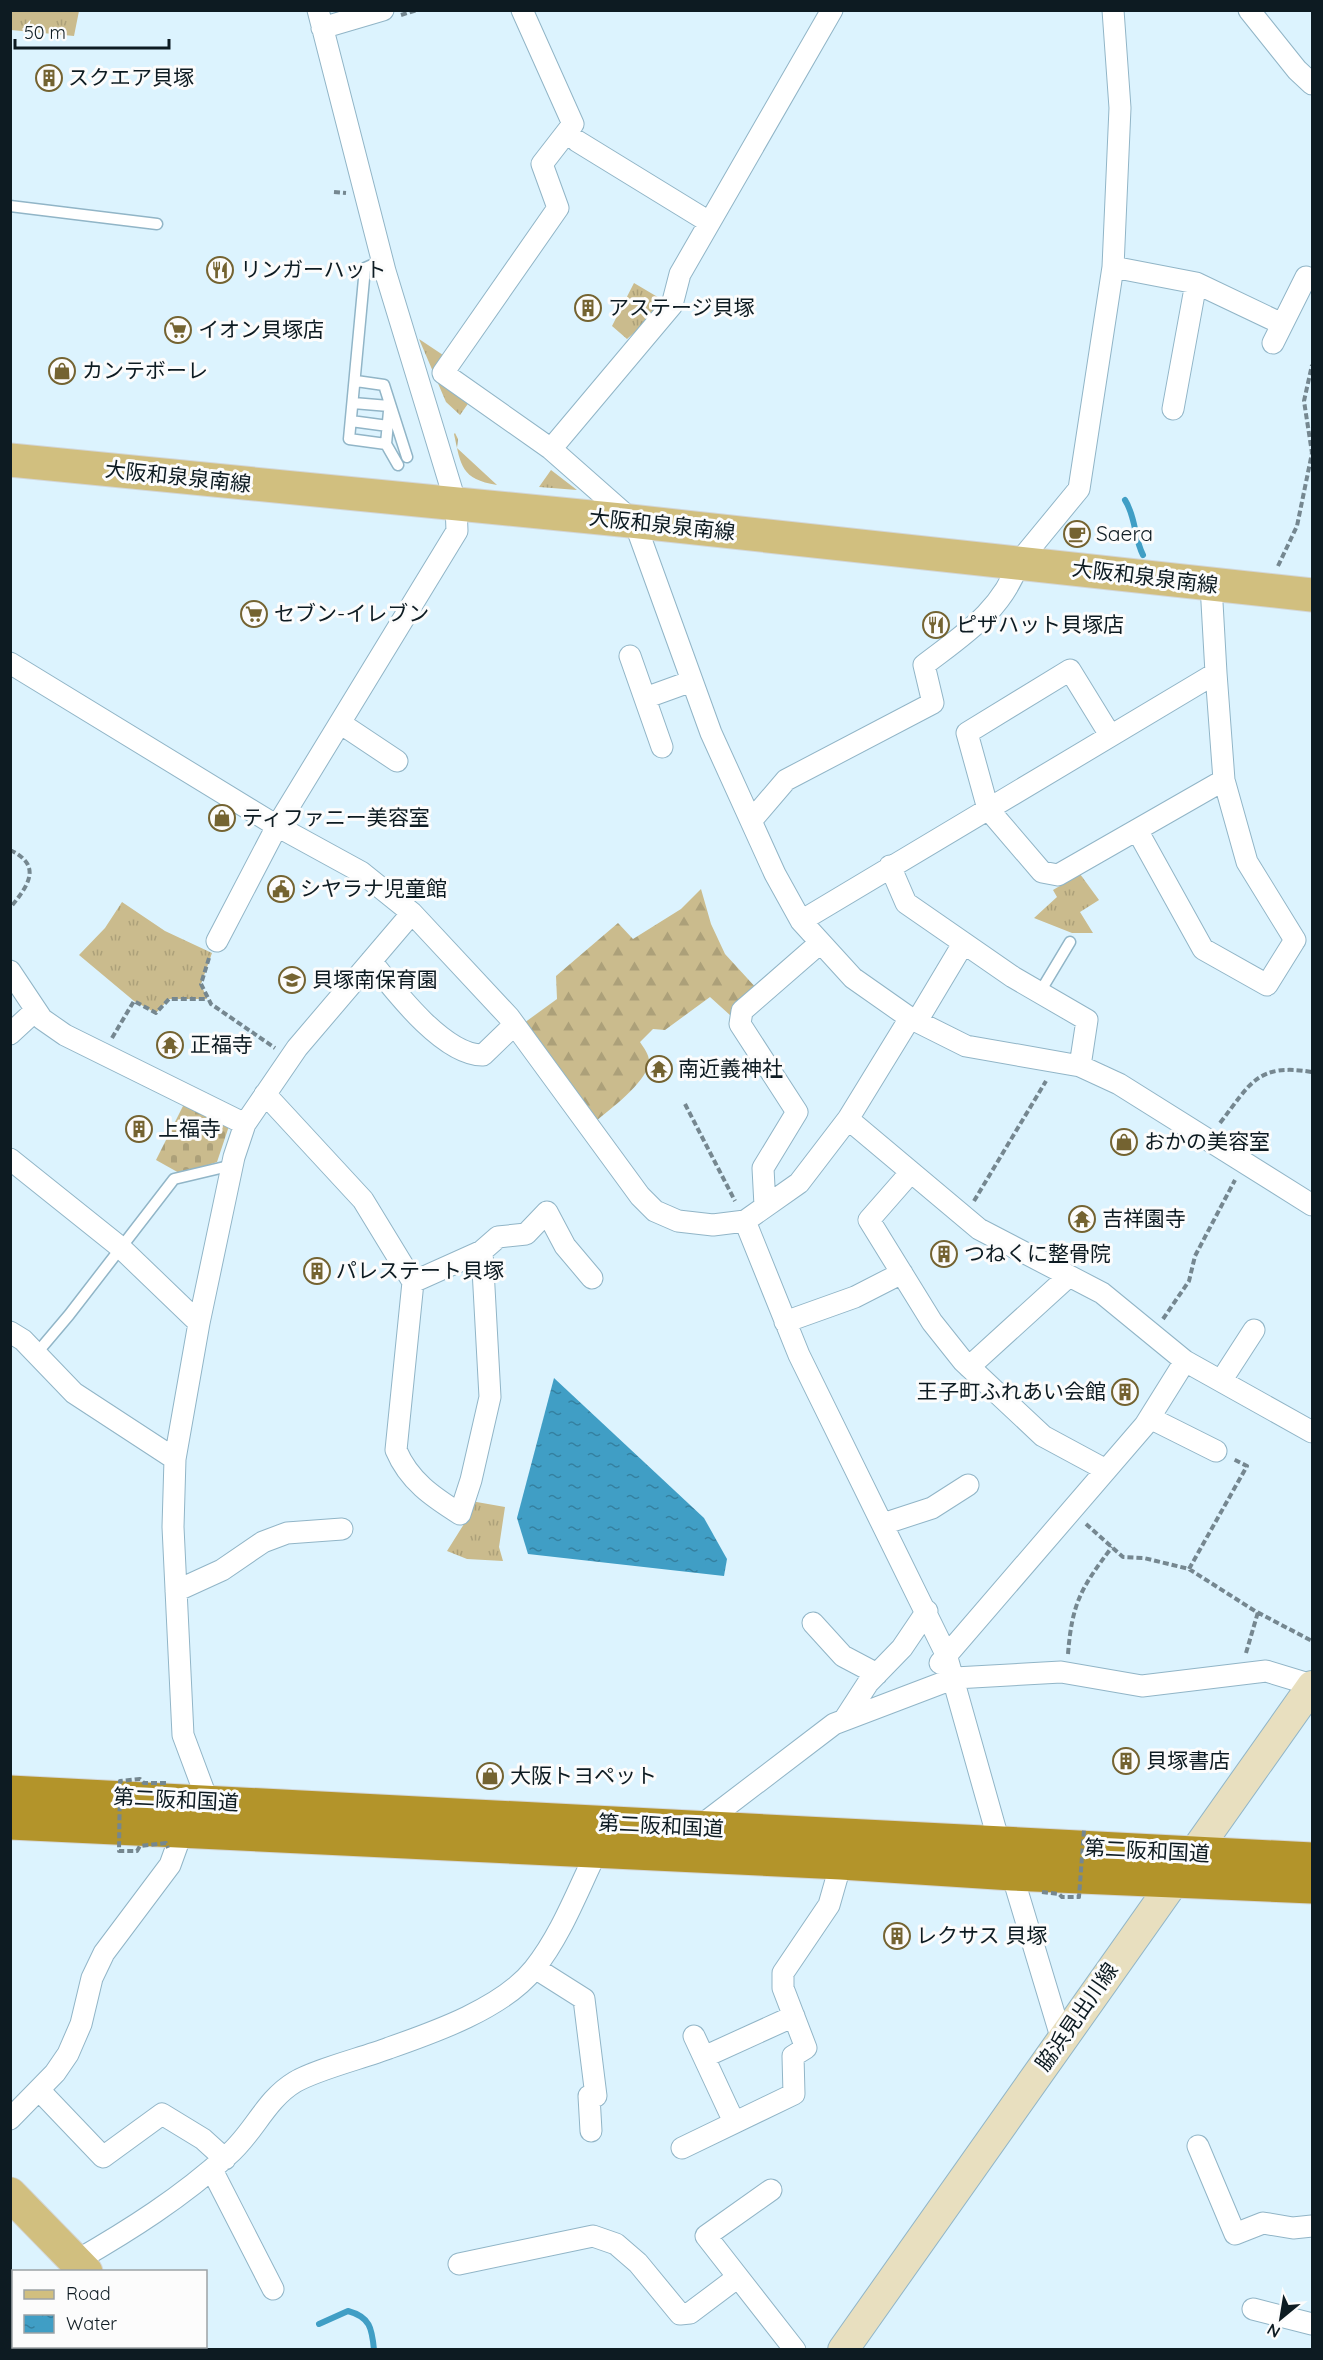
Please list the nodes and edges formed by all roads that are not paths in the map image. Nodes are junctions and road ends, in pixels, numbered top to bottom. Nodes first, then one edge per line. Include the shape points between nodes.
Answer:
1 (522, 10) edge
2 (832, 10) edge
3 (1113, 10) edge
4 (1249, 10) edge
5 (390, 13) edge
6 (320, 19) edge
7 (1312, 84) edge
8 (578, 141) dead end
9 (10, 206) edge
10 (709, 222) junction
11 (157, 224) dead end
12 (374, 264) dead end
13 (1113, 267) junction
14 (1306, 277) dead end
15 (1196, 283) junction
16 (356, 381) junction
17 (353, 403) junction
18 (389, 404) junction
19 (1173, 409) dead end
20 (351, 421) junction
21 (388, 426) junction
22 (386, 444) junction
23 (551, 449) junction
24 (407, 457) dead end
25 (10, 460) edge
26 (398, 465) dead end
27 (456, 504) junction
28 (635, 523) junction
29 (1019, 562) junction
30 (1211, 585) junction
31 (1312, 595) edge
32 (630, 656) dead end
33 (10, 663) edge
34 (1216, 673) junction
35 (692, 681) junction
36 (645, 698) junction
37 (340, 723) junction
38 (1110, 735) junction
39 (662, 747) dead end
40 (397, 761) dead end
41 (1224, 780) junction
42 (988, 809) junction
43 (751, 821) junction
44 (277, 826) junction
45 (1137, 830) junction
46 (890, 866) junction
47 (412, 914) junction
48 (801, 921) junction
49 (1304, 940) edge
50 (217, 941) road end
51 (1070, 942) dead end
52 (820, 944) junction
53 (963, 944) junction
54 (371, 961) junction
55 (10, 971) edge
56 (1040, 992) junction
57 (36, 1010) junction
58 (914, 1019) junction
59 (514, 1025) junction
60 (10, 1034) edge
61 (1080, 1066) junction
62 (265, 1094) junction
63 (848, 1119) junction
64 (245, 1124) junction
65 (10, 1159) edge
66 (233, 1165) junction
67 (911, 1172) junction
68 (1312, 1205) edge
69 (765, 1206) junction
70 (745, 1221) junction
71 (120, 1247) junction
72 (482, 1251) junction
73 (902, 1273) junction
74 (1069, 1276) junction
75 (592, 1278) dead end
76 (414, 1282) junction
77 (785, 1322) junction
78 (199, 1323) junction
79 (1254, 1330) dead end
80 (10, 1332) edge
81 (36, 1354) junction
82 (1185, 1361) junction
83 (969, 1367) junction
84 (1221, 1382) junction
85 (1150, 1418) junction
86 (1312, 1432) edge
87 (1216, 1450) road end
88 (175, 1459) junction
89 (1106, 1470) junction
90 (968, 1485) dead end
91 (883, 1524) junction
92 (342, 1529) dead end
93 (176, 1591) junction
94 (927, 1611) junction
95 (813, 1623) dead end
96 (946, 1654) junction
97 (877, 1674) junction
98 (955, 1678) junction
99 (1312, 1685) edge
100 (918, 1691) junction
101 (844, 1720) junction
102 (10, 1792) edge
103 (208, 1802) junction
104 (10, 1823) edge
105 (699, 1827) junction
106 (175, 1840) junction
107 (999, 1842) junction
108 (596, 1853) junction
109 (1194, 1854) junction
110 (1312, 1859) edge
111 (841, 1863) junction
112 (1012, 1874) junction
113 (1175, 1879) junction
114 (1312, 1887) edge
115 (535, 1968) junction
116 (794, 2016) junction
117 (694, 2036) dead end
118 (1062, 2040) junction
119 (704, 2057) junction
120 (39, 2090) junction
121 (10, 2119) edge
122 (734, 2122) junction
123 (591, 2131) dead end
124 (1198, 2146) dead end
125 (682, 2148) dead end
126 (218, 2164) junction
127 (771, 2190) dead end
128 (10, 2194) edge
129 (1312, 2226) edge
130 (459, 2264) dead end
131 (81, 2268) edge
132 (738, 2277) junction
133 (273, 2289) dead end
134 (1253, 2309) dead end
135 (1312, 2324) edge
136 (795, 2349) edge
137 (843, 2349) edge

1 - 23 street via 573,124 542,164 558,208 443,373
2 - 10 street
3 - 13 street via 1120,108
4 - 7 street
5 - 6 street
6 - 27 street via 385,271
8 - 10 street
9 - 11 lane
10 - 23 street via 680,274 672,305
12 - 16 lane via 365,268
13 - 15 street
13 - 29 street via 1079,489
14 - 15 street via 1278,333
15 - 19 street
16 - 17 lane
16 - 18 lane via 384,385
17 - 18 lane
17 - 20 lane
18 - 21 lane
18 - 24 lane
20 - 21 lane
20 - 22 lane via 349,439
21 - 22 lane
22 - 26 lane
23 - 28 street
25 - 27 main road, 大阪和泉泉南線
27 - 28 main road, 大阪和泉泉南線
27 - 37 street via 457,531
28 - 29 main road, 大阪和泉泉南線
28 - 35 street
29 - 30 main road, 大阪和泉泉南線
29 - 43 street via 987,617 924,665 933,703 786,780
30 - 31 main road, 大阪和泉泉南線
30 - 34 street
32 - 36 street
33 - 44 street
34 - 38 street
34 - 41 street
35 - 36 street
35 - 43 street
36 - 39 street
37 - 40 street
37 - 44 street
38 - 42 street
38 - 42 street via 1070,670 967,734
41 - 45 street
41 - 49 street via 1247,861
42 - 45 street via 1042,872 1058,875
42 - 46 street
43 - 48 street
44 - 47 street via 361,873
44 - 50 street
45 - 49 street via 1203,949 1267,985
46 - 48 street
46 - 53 street via 906,903
47 - 54 street
47 - 59 street
48 - 52 street
51 - 56 lane
52 - 58 street via 853,978
52 - 69 street via 742,1011 740,1024 797,1112 764,1168
53 - 56 street
53 - 58 street
54 - 59 street via 416,1017 470,1056 483,1055
54 - 62 street
55 - 57 street
56 - 61 street via 1087,1020
57 - 60 street
57 - 64 street via 64,1035
58 - 61 street via 966,1046
58 - 63 street
59 - 70 street via 655,1211 678,1221 713,1225
61 - 68 street via 1119,1084
62 - 64 street
62 - 76 street via 363,1200
63 - 67 street
63 - 69 street via 799,1183
64 - 66 street
65 - 71 street
66 - 71 lane via 174,1179
66 - 78 street
67 - 73 street via 869,1221
67 - 74 street via 979,1229
69 - 70 street
70 - 77 street
71 - 78 street
71 - 81 lane
72 - 75 street via 498,1237 526,1234 547,1212 565,1246
72 - 76 street
72 - 76 street via 490,1397 460,1514 425,1491 403,1466 396,1450
73 - 77 street via 855,1298
73 - 83 street via 932,1322
74 - 82 street via 1102,1293
74 - 83 street
77 - 91 street
78 - 88 street
79 - 84 street
80 - 81 street
81 - 88 street via 74,1393
82 - 84 street
82 - 85 street
83 - 89 street via 1043,1436
84 - 86 street
85 - 87 street
85 - 89 street
88 - 93 street
89 - 96 street
90 - 91 street via 932,1508
91 - 94 street
92 - 93 street via 287,1533 263,1542 222,1570
93 - 103 street via 183,1735
94 - 96 street
94 - 97 street
95 - 97 street via 843,1656
96 - 98 street
96 - 100 street
97 - 101 street
98 - 99 street via 1066,1673 1142,1686 1266,1671
98 - 100 street
98 - 107 street
99 - 109 street, 脇浜見出川線
100 - 101 street
101 - 105 street via 803,1745
102 - 103 highway, 第二阪和国道
103 - 105 highway, 第二阪和国道
104 - 106 highway, 第二阪和国道
105 - 107 highway, 第二阪和国道
106 - 108 highway, 第二阪和国道
106 - 120 street via 170,1865 104,1953 68,2054
107 - 109 highway, 第二阪和国道
108 - 111 highway, 第二阪和国道
108 - 115 street via 551,1946
109 - 110 highway, 第二阪和国道
109 - 113 street, 脇浜見出川線
111 - 112 highway, 第二阪和国道
111 - 116 street via 830,1905 783,1972 783,1988
112 - 113 highway, 第二阪和国道
112 - 118 street
113 - 114 highway, 第二阪和国道
113 - 118 street, 脇浜見出川線
115 - 123 street via 584,2000 596,2096 589,2096
115 - 126 street via 470,2017 296,2082 270,2101 250,2131
116 - 119 street
116 - 122 street via 806,2048 793,2056 794,2094
117 - 119 street
118 - 137 street, 脇浜見出川線
119 - 122 street
120 - 121 street
120 - 126 street via 104,2157 162,2114 203,2139
122 - 125 street
124 - 129 street via 1235,2234 1263,2223 1293,2228
126 - 131 street
126 - 133 street
127 - 132 street via 706,2236
128 - 131 main road
130 - 132 street via 592,2236 616,2244 630,2256 680,2313 690,2313
132 - 136 street
134 - 135 street

